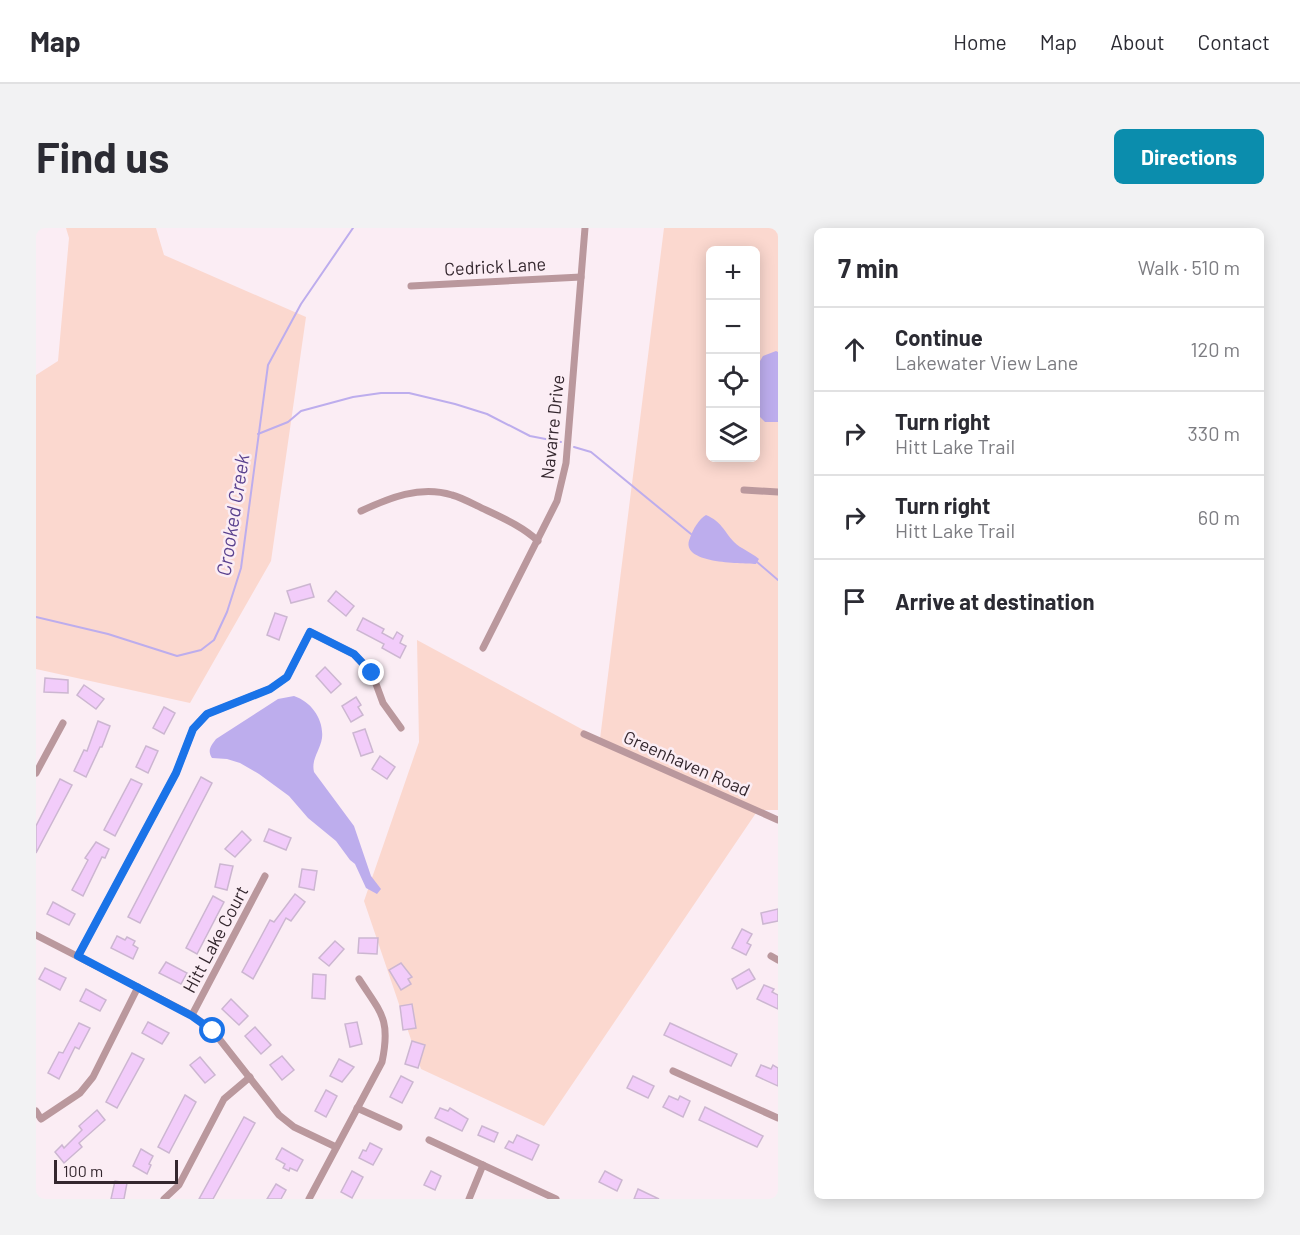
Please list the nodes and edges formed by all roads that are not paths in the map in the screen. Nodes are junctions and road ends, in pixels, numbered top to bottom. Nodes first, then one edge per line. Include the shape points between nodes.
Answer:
1 (585, 228) edge
2 (581, 277) junction
3 (411, 286) dead end
4 (744, 490) dead end
5 (778, 492) edge
6 (361, 511) dead end
7 (538, 541) junction
8 (483, 648) dead end
9 (63, 723) dead end
10 (402, 728) dead end
11 (584, 734) dead end
12 (36, 773) edge
13 (778, 820) edge
14 (265, 876) dead end
15 (36, 935) edge
16 (78, 956) junction
17 (359, 979) dead end
18 (138, 987) junction
19 (192, 1016) junction
20 (673, 1071) dead end
21 (250, 1077) junction
22 (357, 1108) junction
23 (36, 1112) edge
24 (778, 1118) edge
25 (399, 1127) dead end
26 (429, 1140) dead end
27 (336, 1148) junction
28 (483, 1166) junction
29 (164, 1199) edge
30 (309, 1199) edge
31 (469, 1199) edge
32 (556, 1199) edge

1 - 2 street, Navarre Drive
2 - 3 street, Cedrick Lane
2 - 7 street, Navarre Drive via 566,464 557,501
4 - 5 street
6 - 7 street via 392,497 434,491 451,494 512,522
7 - 8 street, Navarre Drive
9 - 12 street
10 - 16 street via 383,703 372,673 360,660 310,632 287,677 270,689 207,714 193,729 176,773
11 - 13 street, Greenhaven Road
14 - 19 street, Hitt Lake Court
15 - 16 street
16 - 18 street
17 - 22 street via 384,1018 387,1040 382,1062
18 - 19 street
18 - 23 street via 93,1077 80,1093 41,1119
19 - 21 street via 213,1031
20 - 24 street
21 - 27 street via 279,1115
21 - 29 street via 224,1099 179,1185
22 - 25 street
22 - 27 street
26 - 28 street
27 - 30 street
28 - 31 street
28 - 32 street

